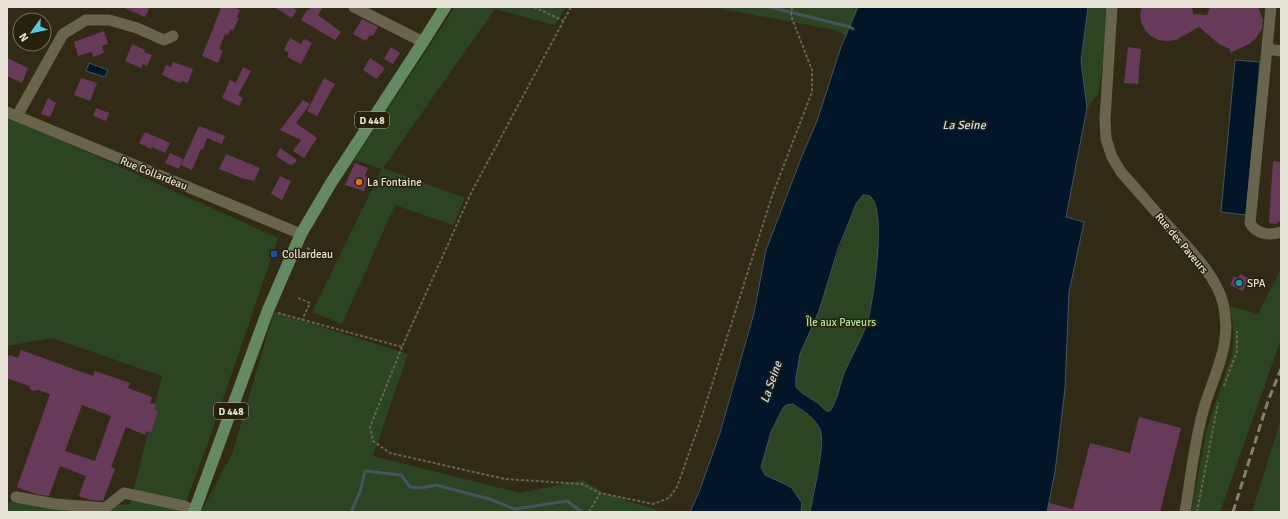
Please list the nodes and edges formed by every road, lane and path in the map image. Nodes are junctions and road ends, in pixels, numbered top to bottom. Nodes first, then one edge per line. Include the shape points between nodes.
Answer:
1 (354, 7) edge
2 (444, 7) edge
3 (534, 7) edge
4 (571, 7) edge
5 (792, 7) edge
6 (1112, 7) edge
7 (1271, 7) edge
8 (564, 21) junction
9 (173, 36) dead end
10 (423, 42) junction
11 (1267, 49) junction
12 (1281, 51) edge
13 (12, 114) edge
14 (1281, 232) edge
15 (301, 234) junction
16 (305, 247) dead end
17 (318, 254) dead end
18 (298, 298) dead end
19 (268, 310) junction
20 (302, 320) junction
21 (1236, 325) dead end
22 (402, 347) junction
23 (1223, 388) dead end
24 (1218, 402) dead end
25 (600, 493) junction
26 (16, 496) dead end
27 (194, 511) edge
28 (589, 512) edge
29 (1185, 512) edge
30 (1197, 512) edge

1 - 10 street
2 - 10 main road, D 448
3 - 8 path
4 - 8 path
5 - 25 path via 791,16 812,70 812,92 772,196 677,487 669,498 653,504
6 - 29 street, Rue des Paveurs via 1105,119 1106,139 1112,157 1121,172 1202,263 1222,302 1225,346 1204,408
7 - 11 street
8 - 22 path via 471,193
9 - 13 street via 164,40 137,28 109,20 86,20 63,34
10 - 15 main road, D 448 via 330,183
11 - 12 street
11 - 14 street via 1250,222 1258,232
13 - 15 street, Rue Collardeau
15 - 19 main road, D 448
16 - 17 path
18 - 20 path via 310,303
19 - 20 path
19 - 27 main road, D 448
20 - 22 path
21 - 23 path via 1237,351
22 - 25 path via 370,427 373,441 390,453 505,479 582,484
24 - 30 path
25 - 28 path
26 - 27 street via 55,504 105,508 124,493 184,506

